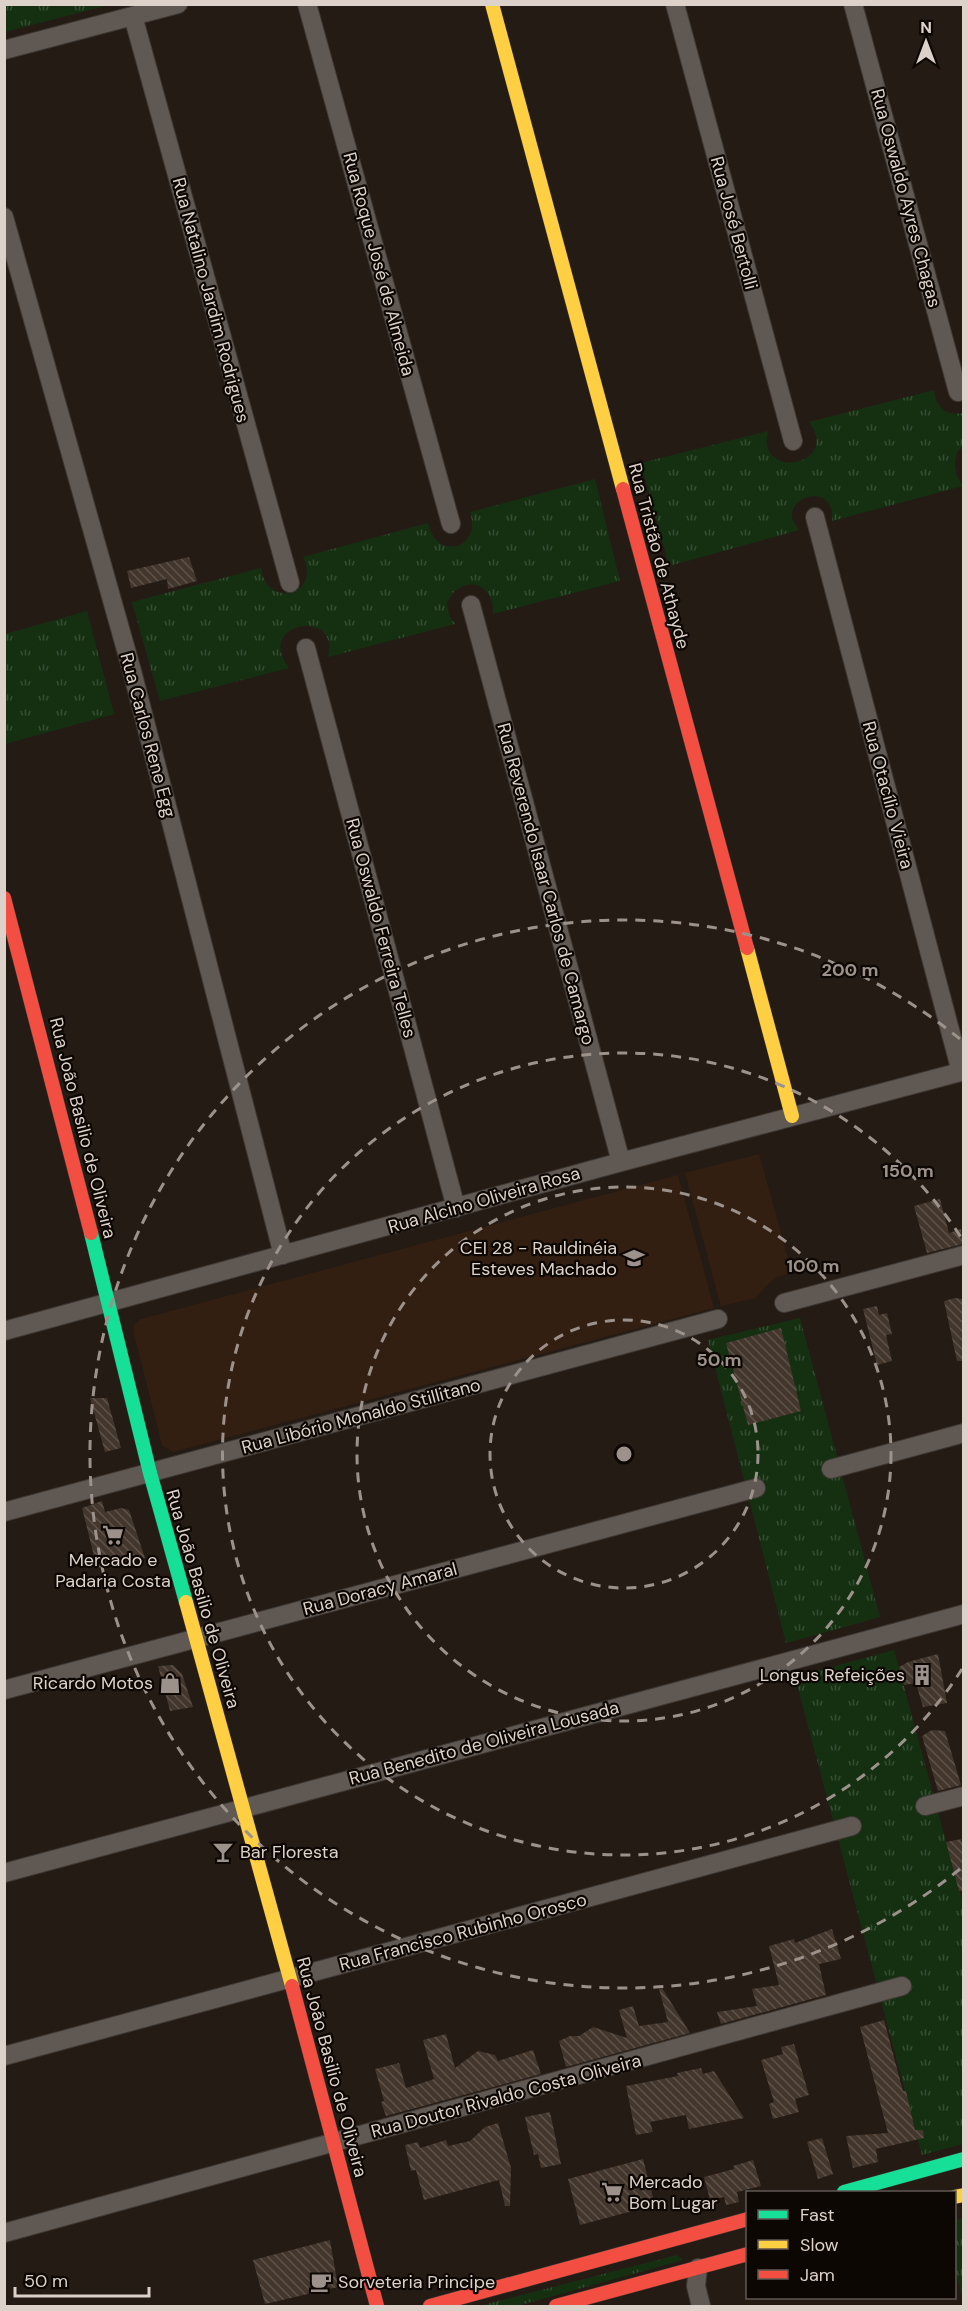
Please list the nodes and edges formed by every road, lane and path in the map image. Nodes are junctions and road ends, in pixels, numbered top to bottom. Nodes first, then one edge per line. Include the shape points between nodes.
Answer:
1 (178, 4) edge
2 (307, 4) edge
3 (492, 4) edge
4 (675, 4) edge
5 (853, 4) edge
6 (133, 16) junction
7 (4, 50) edge
8 (4, 217) edge
9 (958, 392) dead end
10 (793, 441) dead end
11 (814, 517) dead end
12 (451, 524) dead end
13 (290, 583) dead end
14 (471, 605) dead end
15 (306, 648) dead end
16 (4, 898) edge
17 (962, 1072) edge
18 (792, 1116) junction
19 (621, 1162) junction
20 (456, 1208) junction
21 (283, 1255) junction
22 (963, 1255) edge
23 (109, 1302) junction
24 (784, 1303) dead end
25 (718, 1319) dead end
26 (4, 1331) edge
27 (963, 1433) edge
28 (831, 1469) dead end
29 (150, 1473) junction
30 (756, 1488) dead end
31 (4, 1512) edge
32 (963, 1614) edge
33 (196, 1639) junction
34 (4, 1690) edge
35 (963, 1796) edge
36 (925, 1806) dead end
37 (242, 1808) junction
38 (852, 1826) dead end
39 (4, 1873) edge
40 (290, 1979) junction
41 (902, 1986) dead end
42 (4, 2056) edge
43 (334, 2143) junction
44 (963, 2159) edge
45 (851, 2191) edge
46 (746, 2219) edge
47 (4, 2233) edge
48 (689, 2235) junction
49 (746, 2254) edge
50 (698, 2268) junction
51 (377, 2307) edge
52 (430, 2307) edge
53 (556, 2307) edge
54 (701, 2307) edge

1 - 6 street
2 - 12 street, Rua Roque José de Almeida
3 - 18 street, Rua Tristão de Athayde
4 - 10 street, Rua José Bertolli
5 - 9 street, Rua Oswaldo Ayres Chagas
6 - 7 street
6 - 13 street, Rua Natalino Jardim Rodrigues
8 - 21 street, Rua Carlos Rene Egg via 132,671
11 - 17 street, Rua Otacílio Vieira
14 - 19 street, Rua Reverendo Isaar Carlos de Camargo
15 - 20 street, Rua Oswaldo Ferreira Telles
16 - 23 street, Rua João Basilio de Oliveira
17 - 18 street, Rua Alcino Oliveira Rosa
18 - 19 street, Rua Alcino Oliveira Rosa
19 - 20 street, Rua Alcino Oliveira Rosa
20 - 21 street, Rua Alcino Oliveira Rosa
21 - 23 street, Rua Alcino Oliveira Rosa
22 - 24 street
23 - 26 street, Rua Alcino Oliveira Rosa
23 - 29 street, Rua João Basilio de Oliveira
25 - 29 street, Rua Libório Monaldo Stillitano
27 - 28 street
29 - 31 street, Rua Libório Monaldo Stillitano
29 - 33 street, Rua João Basilio de Oliveira
30 - 33 street, Rua Doracy Amaral
32 - 37 street, Rua Benedito de Oliveira Lousada
33 - 34 street, Rua Doracy Amaral
33 - 37 street, Rua João Basilio de Oliveira
35 - 36 street
37 - 39 street, Rua Benedito de Oliveira Lousada
37 - 40 street, Rua João Basilio de Oliveira
38 - 40 street, Rua Francisco Rubinho Orosco
40 - 42 street, Rua Francisco Rubinho Orosco
40 - 43 street, Rua João Basilio de Oliveira
41 - 43 street, Rua Doutor Rivaldo Costa Oliveira
43 - 47 street, Rua Doutor Rivaldo Costa Oliveira
43 - 51 street, Rua João Basilio de Oliveira
44 - 45 street
46 - 48 street
48 - 50 street
48 - 52 street
49 - 50 street
50 - 53 street
50 - 54 street via 696,2286

